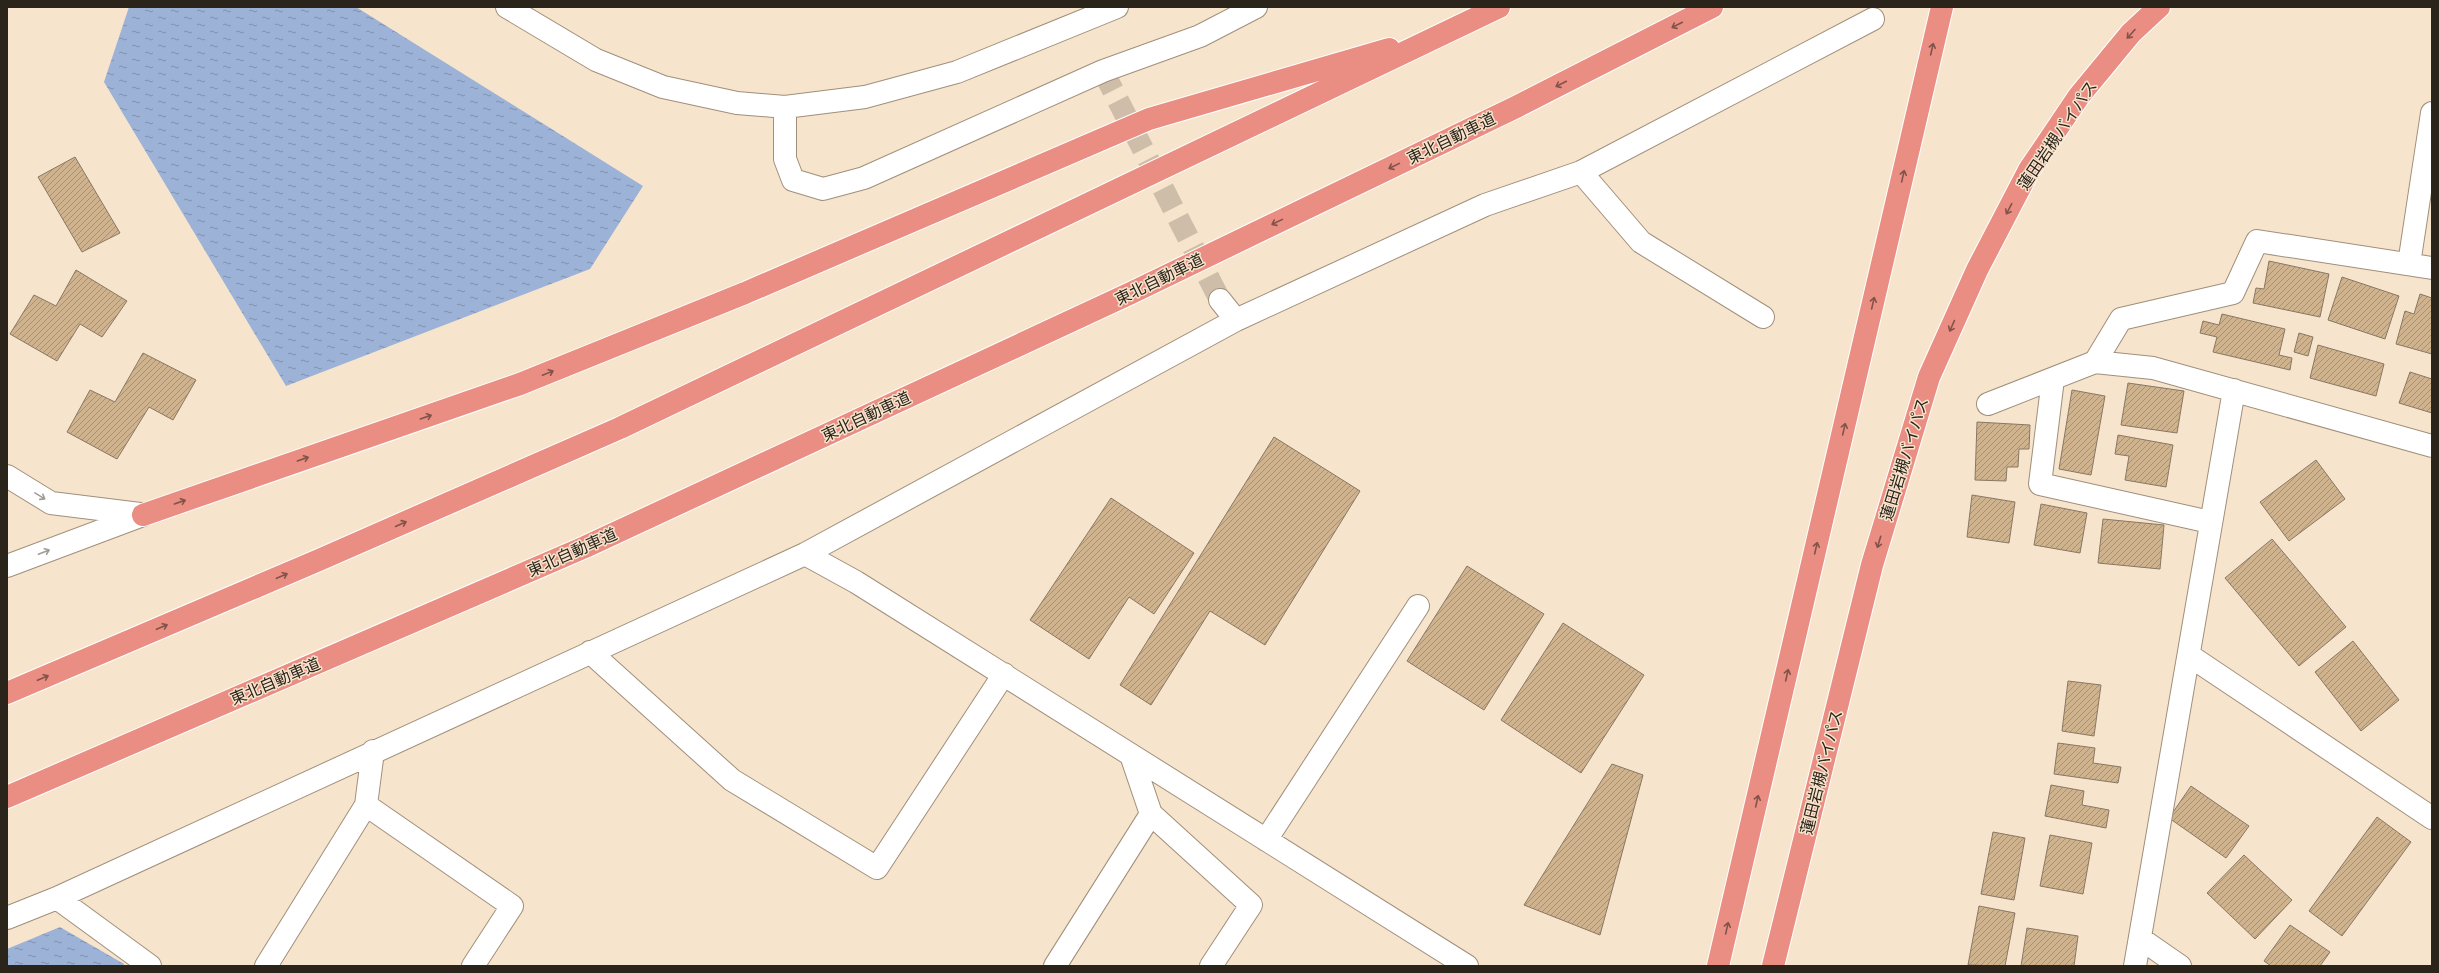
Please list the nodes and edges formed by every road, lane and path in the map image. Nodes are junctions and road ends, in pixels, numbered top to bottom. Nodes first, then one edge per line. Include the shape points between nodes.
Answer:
1 (507, 7) edge
2 (1117, 7) edge
3 (1256, 7) edge
4 (1499, 7) edge
5 (1712, 7) edge
6 (1942, 7) edge
7 (2158, 7) edge
8 (1873, 19) dead end
9 (1451, 31) junction
10 (785, 107) junction
11 (2432, 112) edge
12 (1581, 172) junction
13 (2409, 264) junction
14 (2432, 268) edge
15 (1220, 300) tunnel mouth
16 (1762, 317) dead end
17 (1236, 320) junction
18 (2094, 362) junction
19 (2053, 379) junction
20 (2234, 390) junction
21 (1988, 404) dead end
22 (2432, 446) edge
23 (7, 476) edge
24 (143, 515) junction
25 (2210, 522) junction
26 (805, 554) junction
27 (7, 566) edge
28 (1418, 606) dead end
29 (590, 652) junction
30 (2190, 656) junction
31 (1004, 674) junction
32 (7, 693) edge
33 (373, 751) junction
34 (1131, 755) junction
35 (7, 797) edge
36 (366, 806) junction
37 (1151, 814) junction
38 (2432, 818) edge
39 (1266, 840) junction
40 (56, 898) junction
41 (7, 918) edge
42 (2141, 939) junction
43 (150, 966) edge
44 (266, 966) edge
45 (473, 966) edge
46 (1055, 966) edge
47 (1211, 966) edge
48 (1467, 966) edge
49 (1718, 966) edge
50 (1773, 966) edge
51 (2135, 966) edge
52 (2180, 966) edge

1 - 10 street via 596,60 663,87 737,103
2 - 10 street via 957,72 865,97
3 - 10 street via 1200,36 1103,71 864,178 823,188 793,180 785,159
4 - 9 highway
5 -> 35 highway, 東北自動車道 via 1516,107 1138,289 593,544
49 -> 6 highway
7 -> 50 highway, 蓮田岩槻バイパス via 2131,33 2079,96 2029,170 1977,270 1929,377 1872,565
8 - 12 street
24 -> 9 highway via 520,384 746,293 1148,119
32 -> 9 highway via 620,428
11 - 13 street
12 - 16 street via 1641,242
12 - 17 street via 1485,205
13 - 14 street
13 - 18 street via 2257,241 2233,293 2121,319
15 - 17 street
17 - 26 street
18 - 19 street
18 - 20 street via 2153,368
19 - 21 street
19 - 25 street via 2040,484
20 - 22 street
20 - 25 street
23 -> 24 street via 51,503
27 -> 24 street
25 - 30 street
26 - 29 street
26 - 31 street via 856,582
28 - 39 street
29 - 31 street via 732,780 877,868
29 - 33 street
30 - 38 street
30 - 42 street
31 - 34 street
33 - 36 street
33 - 40 street
34 - 37 street
34 - 39 street
36 - 44 street
36 - 45 street via 512,906
37 - 46 street
37 - 47 street via 1251,905
39 - 48 street
40 - 41 street
40 - 43 street
42 - 51 street
42 - 52 street

